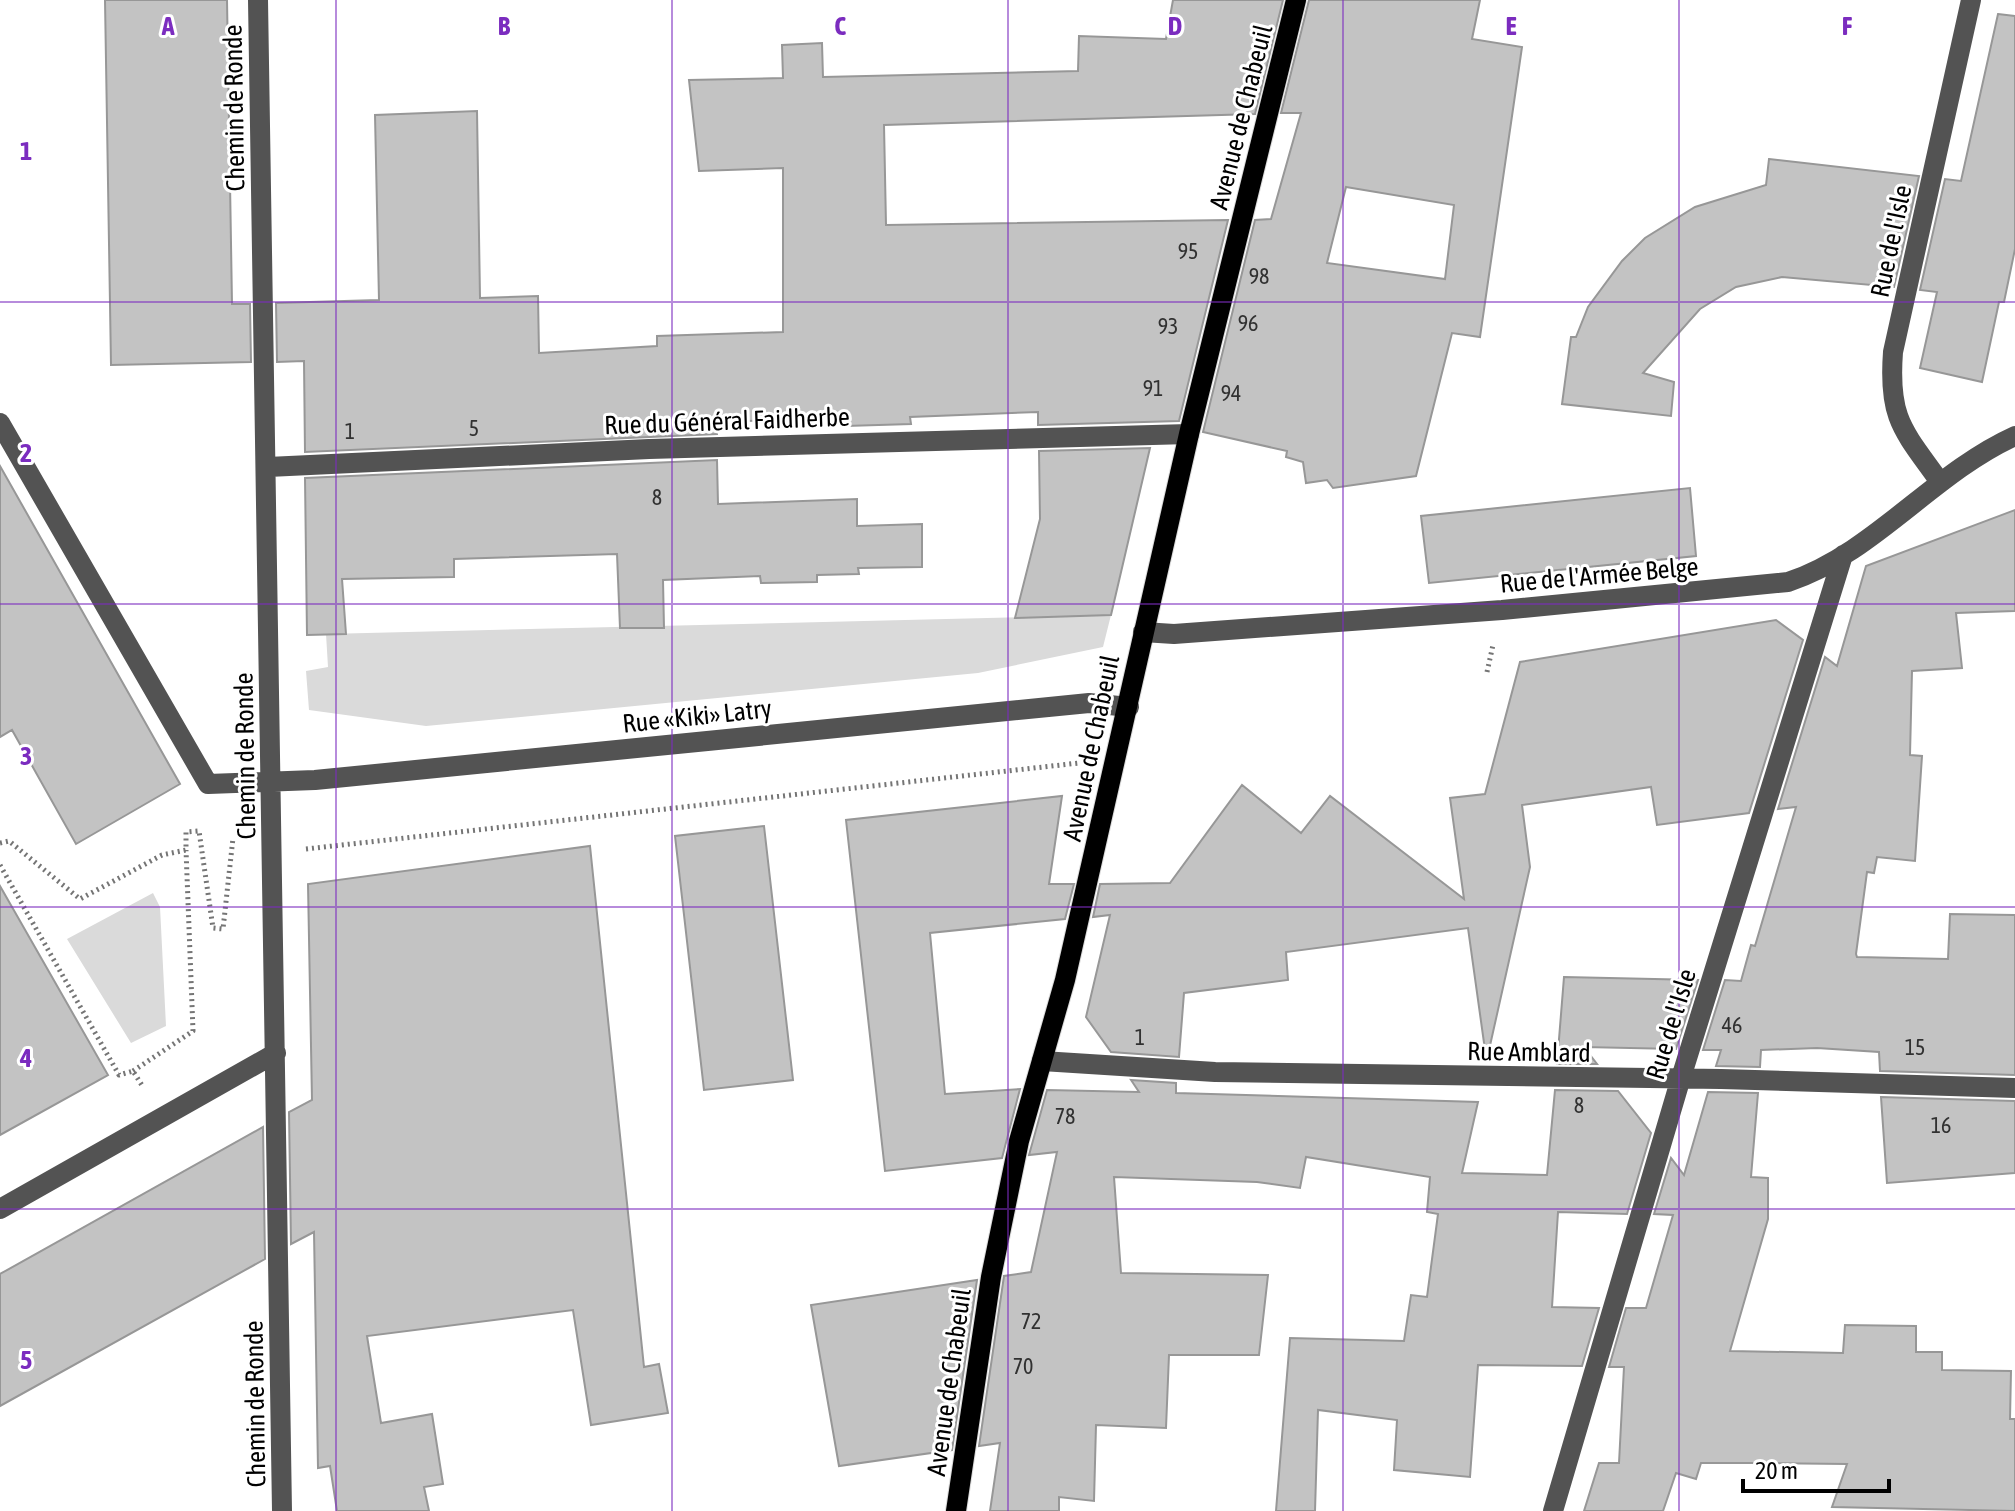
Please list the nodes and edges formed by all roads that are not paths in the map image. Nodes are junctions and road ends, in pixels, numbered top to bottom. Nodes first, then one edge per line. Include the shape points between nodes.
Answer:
1 (258, 0) edge
2 (1296, 0) edge
3 (1971, 0) edge
4 (0, 423) edge
5 (1189, 434) junction
6 (2015, 436) edge
7 (268, 467) junction
8 (1940, 482) junction
9 (1843, 555) junction
10 (1143, 632) junction
11 (1129, 707) junction
12 (271, 783) junction
13 (276, 1053) junction
14 (1042, 1061) junction
15 (1680, 1081) junction
16 (2015, 1088) edge
17 (0, 1209) edge
18 (282, 1511) edge
19 (956, 1511) edge
20 (1553, 1511) edge

1 - 7 street, Chemin de Ronde
2 - 5 main road, Avenue de Chabeuil
3 - 8 street, Rue de l'Isle via 1893,352 1894,411
4 - 12 street, Rue «Kiki» Latry via 208,784
5 - 7 street, Rue du Général Faidherbe via 649,449
5 - 10 main road, Avenue de Chabeuil
6 - 8 street, Rue de l'Armée Belge
7 - 12 street, Chemin de Ronde
8 - 9 street, Rue de l'Armée Belge
9 - 10 street, Rue de l'Armée Belge via 1821,571 1788,582 1729,590 1174,634
9 - 15 street, Rue de l'Isle
10 - 11 main road, Avenue de Chabeuil
11 - 12 street, Rue «Kiki» Latry via 1073,705
11 - 14 main road, Avenue de Chabeuil
12 - 13 street, Chemin de Ronde
13 - 17 street
13 - 18 street, Chemin de Ronde
14 - 15 street, Rue Amblard via 1215,1072
14 - 19 main road, Avenue de Chabeuil via 1019,1141 991,1277
15 - 16 street, Rue Amblard
15 - 20 street, Rue de l'Isle

